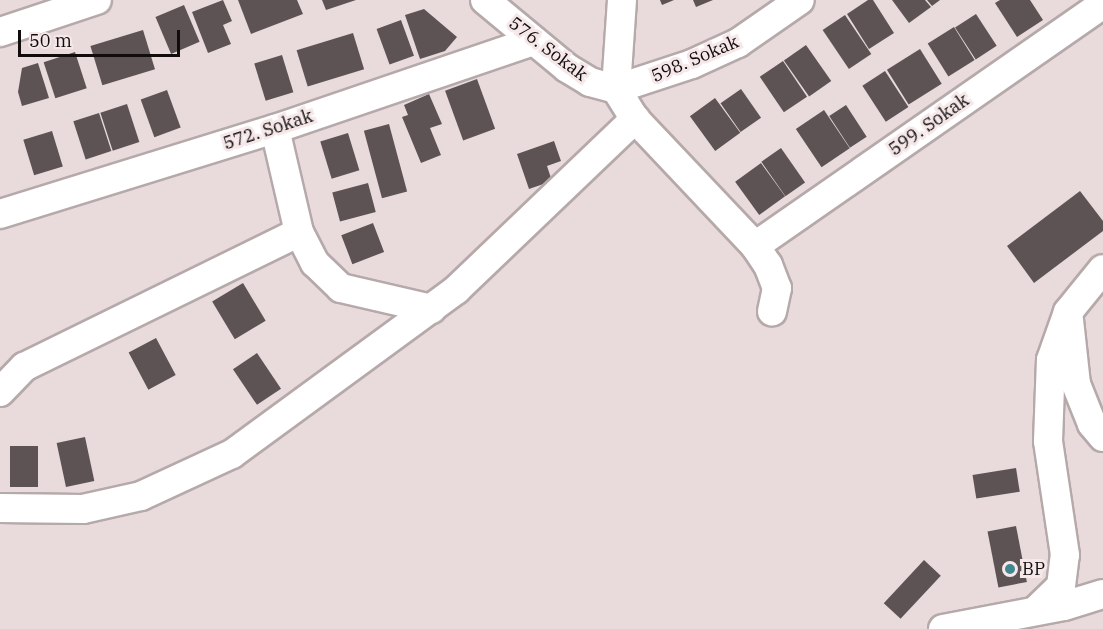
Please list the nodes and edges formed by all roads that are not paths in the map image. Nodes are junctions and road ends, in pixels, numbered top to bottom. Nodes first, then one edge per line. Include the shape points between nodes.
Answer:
1 (96, 0) edge
2 (485, 0) edge
3 (622, 0) edge
4 (800, 0) edge
5 (1103, 4) edge
6 (0, 32) edge
7 (533, 41) junction
8 (616, 89) junction
9 (635, 119) junction
10 (275, 129) junction
11 (0, 214) edge
12 (299, 232) junction
13 (755, 246) junction
14 (1103, 269) edge
15 (432, 309) junction
16 (772, 311) dead end
17 (1068, 312) junction
18 (0, 392) edge
19 (1103, 437) edge
20 (0, 508) edge
21 (1103, 594) edge
22 (1035, 611) junction
23 (943, 629) edge

1 - 6 street
2 - 7 street, 576. Sokak
3 - 8 street
4 - 8 street, 598. Sokak via 738,43 692,64
5 - 13 street, 599. Sokak
7 - 8 street, 576. Sokak via 590,82
7 - 10 street, 572. Sokak
8 - 9 street
9 - 13 street
9 - 15 street
10 - 11 street, 572. Sokak
10 - 12 street
12 - 15 street via 315,263 341,288
12 - 18 street via 24,367
13 - 16 street via 777,288
14 - 17 street
15 - 20 street via 232,454 141,496 82,509
17 - 19 street via 1076,384 1092,424
17 - 22 street via 1051,360 1048,441 1065,555 1060,586
21 - 22 street
22 - 23 street

